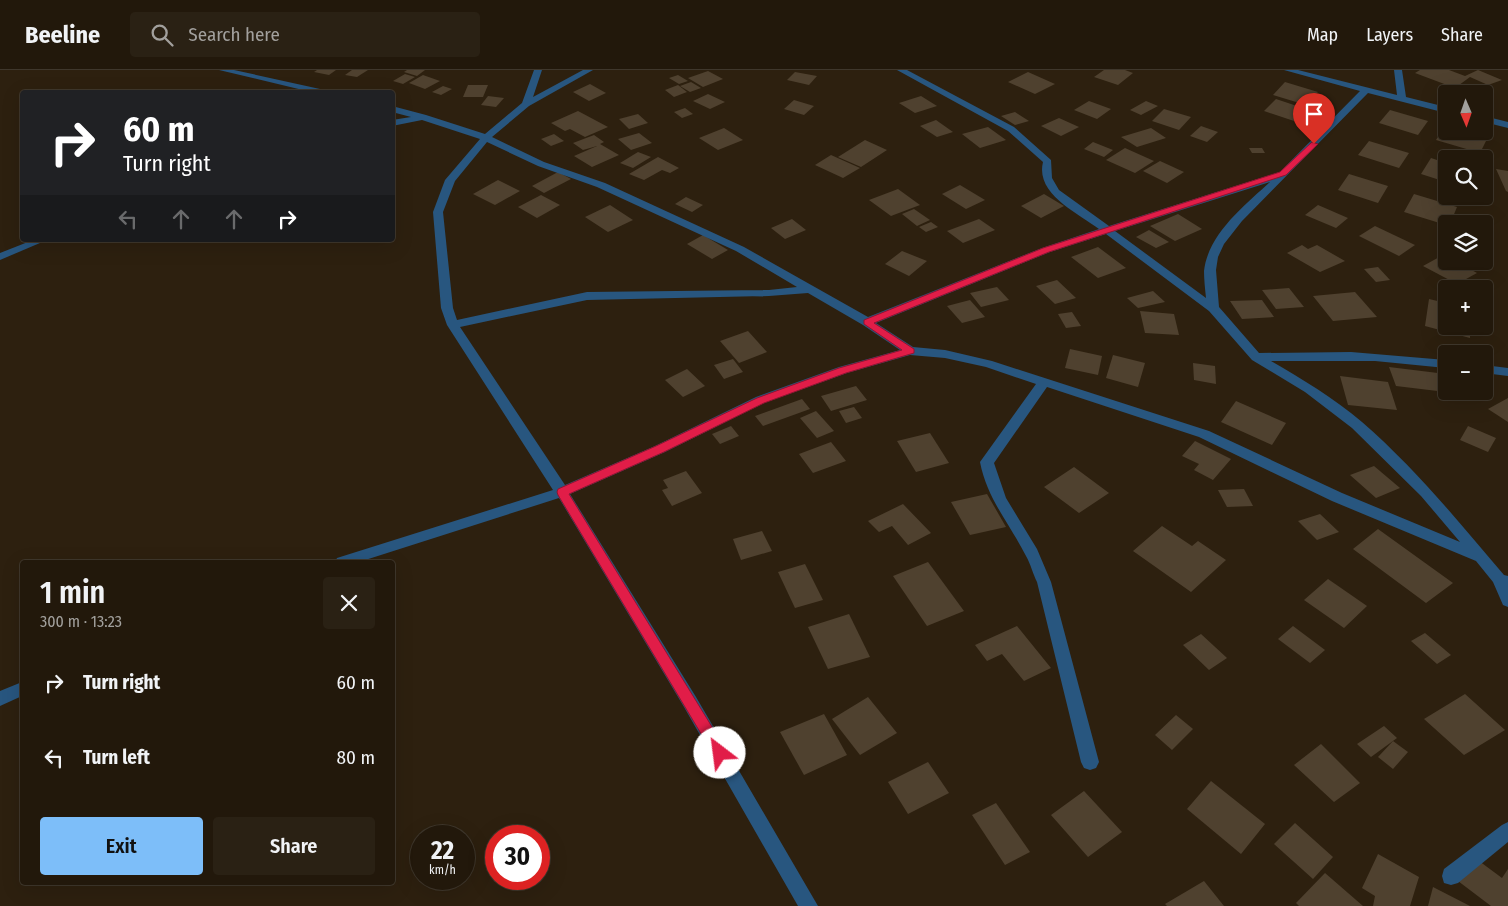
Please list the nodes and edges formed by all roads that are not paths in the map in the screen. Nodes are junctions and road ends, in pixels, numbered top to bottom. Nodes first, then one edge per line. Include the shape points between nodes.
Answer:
1 (223, 70) edge
2 (538, 70) edge
3 (589, 70) edge
4 (902, 70) edge
5 (1288, 70) edge
6 (1398, 70) edge
7 (311, 90) edge
8 (1365, 91) junction
9 (1402, 100) junction
10 (526, 104) junction
11 (1438, 108) edge
12 (395, 110) edge
13 (423, 116) junction
14 (1493, 121) edge
15 (395, 122) edge
16 (1508, 125) edge
17 (486, 138) junction
18 (1283, 174) junction
19 (1109, 230) junction
20 (37, 242) edge
21 (0, 257) edge
22 (810, 289) junction
23 (1213, 308) junction
24 (867, 322) junction
25 (453, 324) junction
26 (910, 351) junction
27 (1256, 357) junction
28 (1438, 363) edge
29 (1493, 370) edge
30 (1508, 372) edge
31 (1044, 382) junction
32 (562, 492) junction
33 (1480, 557) junction
34 (348, 560) edge
35 (1504, 581) edge
36 (1508, 601) edge
37 (20, 690) edge
38 (0, 699) edge
39 (1090, 762) dead end
40 (1508, 831) edge
41 (1451, 876) dead end
42 (809, 906) edge

1 - 7 street
2 - 10 street
3 - 10 street
4 - 19 street via 1011,129 1048,162 1044,174 1055,192
5 - 8 street
6 - 9 street
8 - 9 street
8 - 18 street
9 - 11 street
10 - 17 street
12 - 13 street
13 - 15 street
13 - 17 street
14 - 16 street
17 - 22 street via 541,164 601,185 740,249
17 - 25 street via 450,180 438,212 447,308
18 - 19 street
18 - 23 street via 1236,222 1214,252 1210,270
19 - 23 street
19 - 24 street via 1046,250
20 - 21 street
22 - 24 street
22 - 25 street via 769,293 587,296
23 - 27 street
24 - 26 street
25 - 32 street
26 - 31 street via 945,354
26 - 32 street via 843,370 760,400
27 - 28 street via 1335,355
27 - 33 street via 1309,389 1357,426 1426,492
29 - 30 street
31 - 33 street via 1204,434 1337,497
31 - 39 street via 987,462 989,479 996,497 1032,553 1044,582
32 - 34 street
32 - 42 street
33 - 35 street
35 - 36 street
37 - 38 street
40 - 41 street

